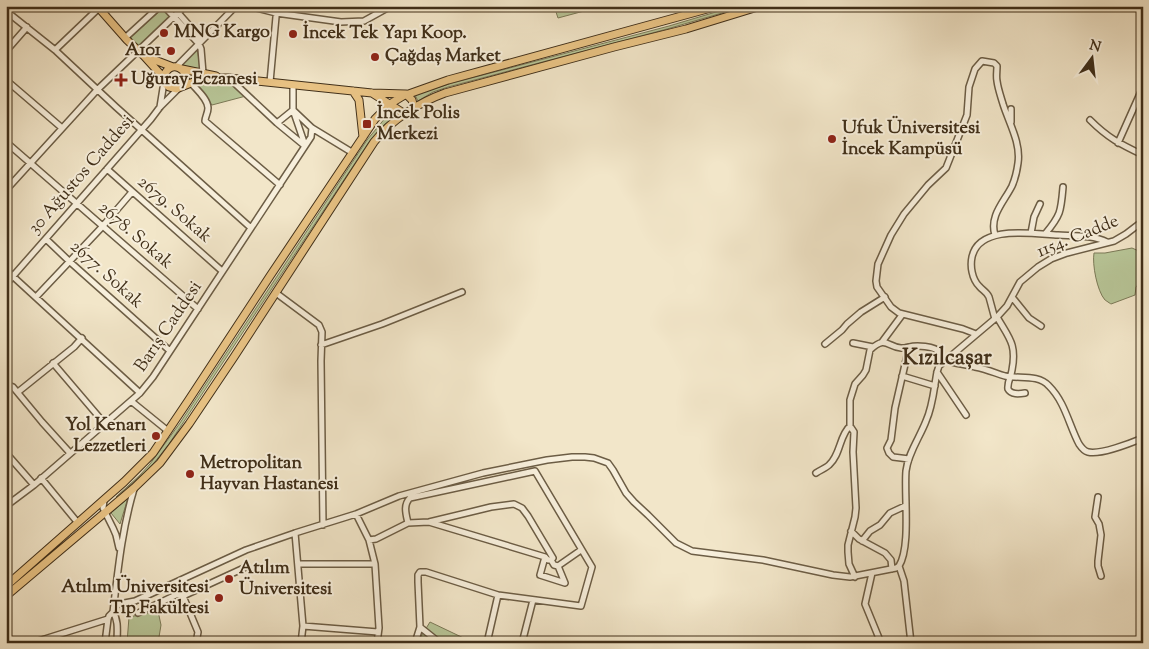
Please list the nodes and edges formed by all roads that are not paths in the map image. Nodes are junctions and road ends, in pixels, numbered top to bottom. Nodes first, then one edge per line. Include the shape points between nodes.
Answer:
1 (162, 6) edge
2 (172, 6) edge
3 (185, 6) edge
4 (236, 6) edge
5 (249, 6) edge
6 (277, 6) edge
7 (391, 6) edge
8 (718, 6) edge
9 (761, 6) edge
10 (99, 7) edge
11 (6, 11) edge
12 (178, 13) junction
13 (276, 13) junction
14 (173, 17) junction
15 (27, 27) junction
16 (125, 38) junction
17 (201, 44) junction
18 (54, 50) junction
19 (138, 50) junction
20 (6, 51) edge
21 (144, 56) junction
22 (177, 67) junction
23 (203, 73) junction
24 (225, 78) junction
25 (6, 80) edge
26 (164, 80) junction
27 (270, 82) junction
28 (191, 83) junction
29 (293, 85) junction
30 (180, 87) junction
31 (1143, 87) edge
32 (97, 90) junction
33 (353, 91) junction
34 (372, 93) junction
35 (406, 94) junction
36 (390, 104) junction
37 (160, 107) junction
38 (414, 108) junction
39 (1010, 109) dead end
40 (293, 110) junction
41 (405, 114) junction
42 (1090, 120) dead end
43 (277, 123) junction
44 (1011, 127) junction
45 (62, 128) junction
46 (312, 128) junction
47 (141, 130) junction
48 (363, 137) junction
49 (6, 142) edge
50 (1118, 143) junction
51 (305, 146) junction
52 (353, 153) junction
53 (1143, 155) edge
54 (31, 163) junction
55 (107, 169) junction
56 (280, 185) junction
57 (1063, 187) dead end
58 (6, 190) edge
59 (132, 192) junction
60 (77, 203) junction
61 (1040, 204) dead end
62 (1143, 221) edge
63 (102, 227) junction
64 (251, 228) junction
65 (1032, 233) junction
66 (1046, 234) junction
67 (995, 235) junction
68 (46, 239) junction
69 (1107, 242) junction
70 (69, 261) junction
71 (6, 270) edge
72 (222, 272) junction
73 (13, 276) junction
74 (6, 284) edge
75 (276, 292) junction
76 (462, 292) dead end
77 (36, 297) junction
78 (885, 297) junction
79 (1012, 297) junction
80 (198, 309) junction
81 (902, 315) junction
82 (996, 318) junction
83 (1143, 320) edge
84 (1041, 326) dead end
85 (976, 334) junction
86 (82, 338) junction
87 (1143, 338) edge
88 (882, 342) junction
89 (853, 343) dead end
90 (321, 344) junction
91 (825, 344) dead end
92 (873, 347) junction
93 (909, 347) junction
94 (170, 350) junction
95 (944, 362) junction
96 (53, 363) junction
97 (937, 372) junction
98 (902, 376) junction
99 (1010, 376) junction
100 (6, 386) edge
101 (935, 386) junction
102 (18, 392) junction
103 (140, 393) junction
104 (1025, 393) dead end
105 (131, 401) junction
106 (966, 415) dead end
107 (105, 424) junction
108 (850, 426) junction
109 (168, 431) junction
110 (1143, 438) edge
111 (6, 453) edge
112 (70, 454) junction
113 (909, 459) junction
114 (816, 473) dead end
115 (41, 478) junction
116 (34, 485) junction
117 (134, 488) junction
118 (1098, 496) dead end
119 (104, 500) junction
120 (6, 506) edge
121 (906, 506) junction
122 (105, 513) junction
123 (356, 514) junction
124 (428, 522) junction
125 (78, 523) junction
126 (408, 523) junction
127 (323, 525) junction
128 (851, 531) junction
129 (295, 533) junction
130 (368, 540) junction
131 (862, 541) junction
132 (581, 550) junction
133 (120, 553) junction
134 (545, 557) junction
135 (551, 560) junction
136 (298, 564) junction
137 (375, 564) junction
138 (558, 566) junction
139 (899, 566) junction
140 (244, 568) dead end
141 (892, 569) junction
142 (872, 573) junction
143 (1101, 576) dead end
144 (855, 577) junction
145 (6, 586) edge
146 (498, 595) junction
147 (6, 596) edge
148 (183, 596) junction
149 (533, 600) junction
150 (114, 605) junction
151 (113, 612) junction
152 (138, 613) dead end
153 (108, 619) junction
154 (303, 626) junction
155 (420, 627) junction
156 (378, 632) junction
157 (32, 643) edge
158 (106, 643) edge
159 (117, 643) edge
160 (196, 643) edge
161 (301, 643) edge
162 (376, 643) edge
163 (415, 643) edge
164 (440, 643) edge
165 (487, 643) edge
166 (522, 643) edge
167 (881, 643) edge
168 (911, 643) edge

1 - 14 street
1 - 16 street
2 - 12 street
3 - 12 street
4 - 17 street
5 - 13 street
6 - 13 street
7 - 13 street via 364,21 340,22
8 - 35 main road
9 - 38 main road via 460,88
10 - 16 main road
10 - 18 street
11 - 15 street
12 - 14 street
12 - 17 street
13 - 27 street
14 - 17 street
14 - 19 street
15 - 18 street
15 - 20 street
16 - 19 main road
17 - 22 street
17 - 23 street
18 - 32 street
19 - 21 main road
19 - 32 street
21 - 22 main road
21 - 26 main road
22 - 23 main road
22 - 26 main road via 165,72
22 - 30 main road via 184,71 186,78
23 - 24 main road
24 - 27 main road
24 - 28 main road
24 - 43 street
25 - 45 street
26 - 30 main road via 169,87
26 - 37 street
27 - 29 main road
28 - 30 main road
28 - 56 street via 206,100 205,121
29 - 33 main road
29 - 40 street
30 - 37 street, 30 Ağustos Caddesi
31 - 50 street
32 - 45 street
32 - 47 street
33 - 34 main road
33 - 48 main road via 359,100
34 - 35 main road
34 - 36 main road
35 - 36 main road
35 - 38 main road via 411,97
36 - 41 main road
36 - 48 main road
37 - 47 street, 30 Ağustos Caddesi
38 - 41 main road
39 - 44 street
40 - 43 street
40 - 46 street
40 - 51 street
41 - 75 main road via 374,142
42 - 50 street
43 - 51 street
44 - 67 street via 1018,149 1018,166 1012,185 998,209
44 - 78 street via 997,81 997,66 982,61 975,69 966,115 946,168 904,214 878,264 877,287
45 - 54 street
46 - 51 street, Barış Caddesi
46 - 52 street
47 - 55 street, 30 Ağustos Caddesi
47 - 64 street
48 - 52 main road
49 - 54 street, 2678. Sokak
50 - 53 street
51 - 56 street, Barış Caddesi
52 - 109 main road
54 - 58 street
54 - 60 street, 2678. Sokak
55 - 59 street, 2679. Sokak
55 - 60 street, 30 Ağustos Caddesi
56 - 64 street, Barış Caddesi
57 - 66 street via 1060,214
59 - 63 street
59 - 72 street, 2679. Sokak
60 - 63 street, 2678. Sokak
60 - 68 street, 30 Ağustos Caddesi
61 - 65 street
62 - 69 street, 1154. Cadde via 1126,234
63 - 70 street
63 - 80 street, 2678. Sokak
64 - 72 street, Barış Caddesi
65 - 66 street
65 - 67 street
66 - 69 street via 1082,236
67 - 82 street via 980,244 972,263 974,279 989,296
68 - 70 street, 2677. Sokak
68 - 73 street, 30 Ağustos Caddesi
69 - 79 street, 1154. Cadde via 1050,259 1027,274
70 - 77 street
70 - 94 street, 2677. Sokak
71 - 73 street
72 - 80 street, Barış Caddesi
73 - 74 street, 30 Ağustos Caddesi
73 - 77 street
75 - 90 street via 319,325
75 - 117 main road via 189,424 160,463
76 - 90 street
77 - 86 street
78 - 81 street
78 - 91 street via 861,312
79 - 82 street, 1154. Cadde
79 - 84 street via 1029,318
80 - 94 street, Barış Caddesi
81 - 85 street
81 - 88 street
82 - 85 street, 1154. Cadde
82 - 99 street via 1014,349
83 - 87 street
85 - 95 street, 1154. Cadde
86 - 96 street
86 - 103 street
88 - 92 street
88 - 93 street
89 - 92 street
90 - 127 street
92 - 108 street via 868,354 866,370 853,387
93 - 95 street via 936,349
93 - 98 street
94 - 103 street, Barış Caddesi
95 - 97 street, 1154. Cadde
95 - 99 street
96 - 102 street
96 - 107 street
97 - 101 street, 1154. Cadde
97 - 106 street
98 - 101 street
98 - 113 street via 887,448 893,457
99 - 104 street via 1009,391
99 - 110 street via 1040,380 1050,386 1079,444 1088,452
100 - 102 street
101 - 113 street, 1154. Cadde via 929,414
102 - 112 street
103 - 105 street, Barış Caddesi
105 - 107 street, Barış Caddesi
105 - 109 street
107 - 112 street, Barış Caddesi
108 - 114 street via 830,464
108 - 128 street via 854,432 856,500
109 - 119 main road via 144,463
111 - 116 street
112 - 115 street, Barış Caddesi
113 - 121 street, 1154. Cadde
115 - 116 street, Barış Caddesi
115 - 125 street
116 - 120 street, Barış Caddesi
117 - 122 main road
117 - 133 street
118 - 143 street via 1095,517 1101,535 1098,566
119 - 122 street
119 - 125 main road
121 - 131 street via 890,512
121 - 139 street, 1154. Cadde via 905,552
122 - 133 street via 116,535
122 - 147 main road
123 - 127 street
123 - 130 street
123 - 144 street via 399,496 474,475 547,460 585,457 608,463 634,502 676,543 692,551
124 - 126 street
124 - 134 street
124 - 135 street via 491,507 517,505 533,523 553,558
125 - 145 main road
126 - 130 street
126 - 132 street via 406,506 410,498 535,471
127 - 129 street
128 - 131 street
128 - 144 street via 849,564
129 - 136 street
129 - 150 street via 246,550 135,601
130 - 137 street
131 - 141 street via 885,554 891,560
132 - 138 street
132 - 149 street via 592,567 581,606
133 - 150 street
134 - 135 street
134 - 138 street via 540,575 565,583
135 - 138 street
136 - 137 street
136 - 154 street
137 - 156 street
139 - 141 street
139 - 168 street via 904,581
140 - 148 street
141 - 142 street
142 - 144 street
142 - 167 street via 866,604
146 - 149 street
146 - 155 street via 420,572
146 - 165 street
148 - 152 street via 178,594
148 - 160 street via 198,632
149 - 166 street
150 - 151 street
151 - 153 street
151 - 159 street via 117,617
153 - 157 street
153 - 158 street
154 - 156 street
154 - 161 street
155 - 163 street
155 - 164 street
156 - 162 street

